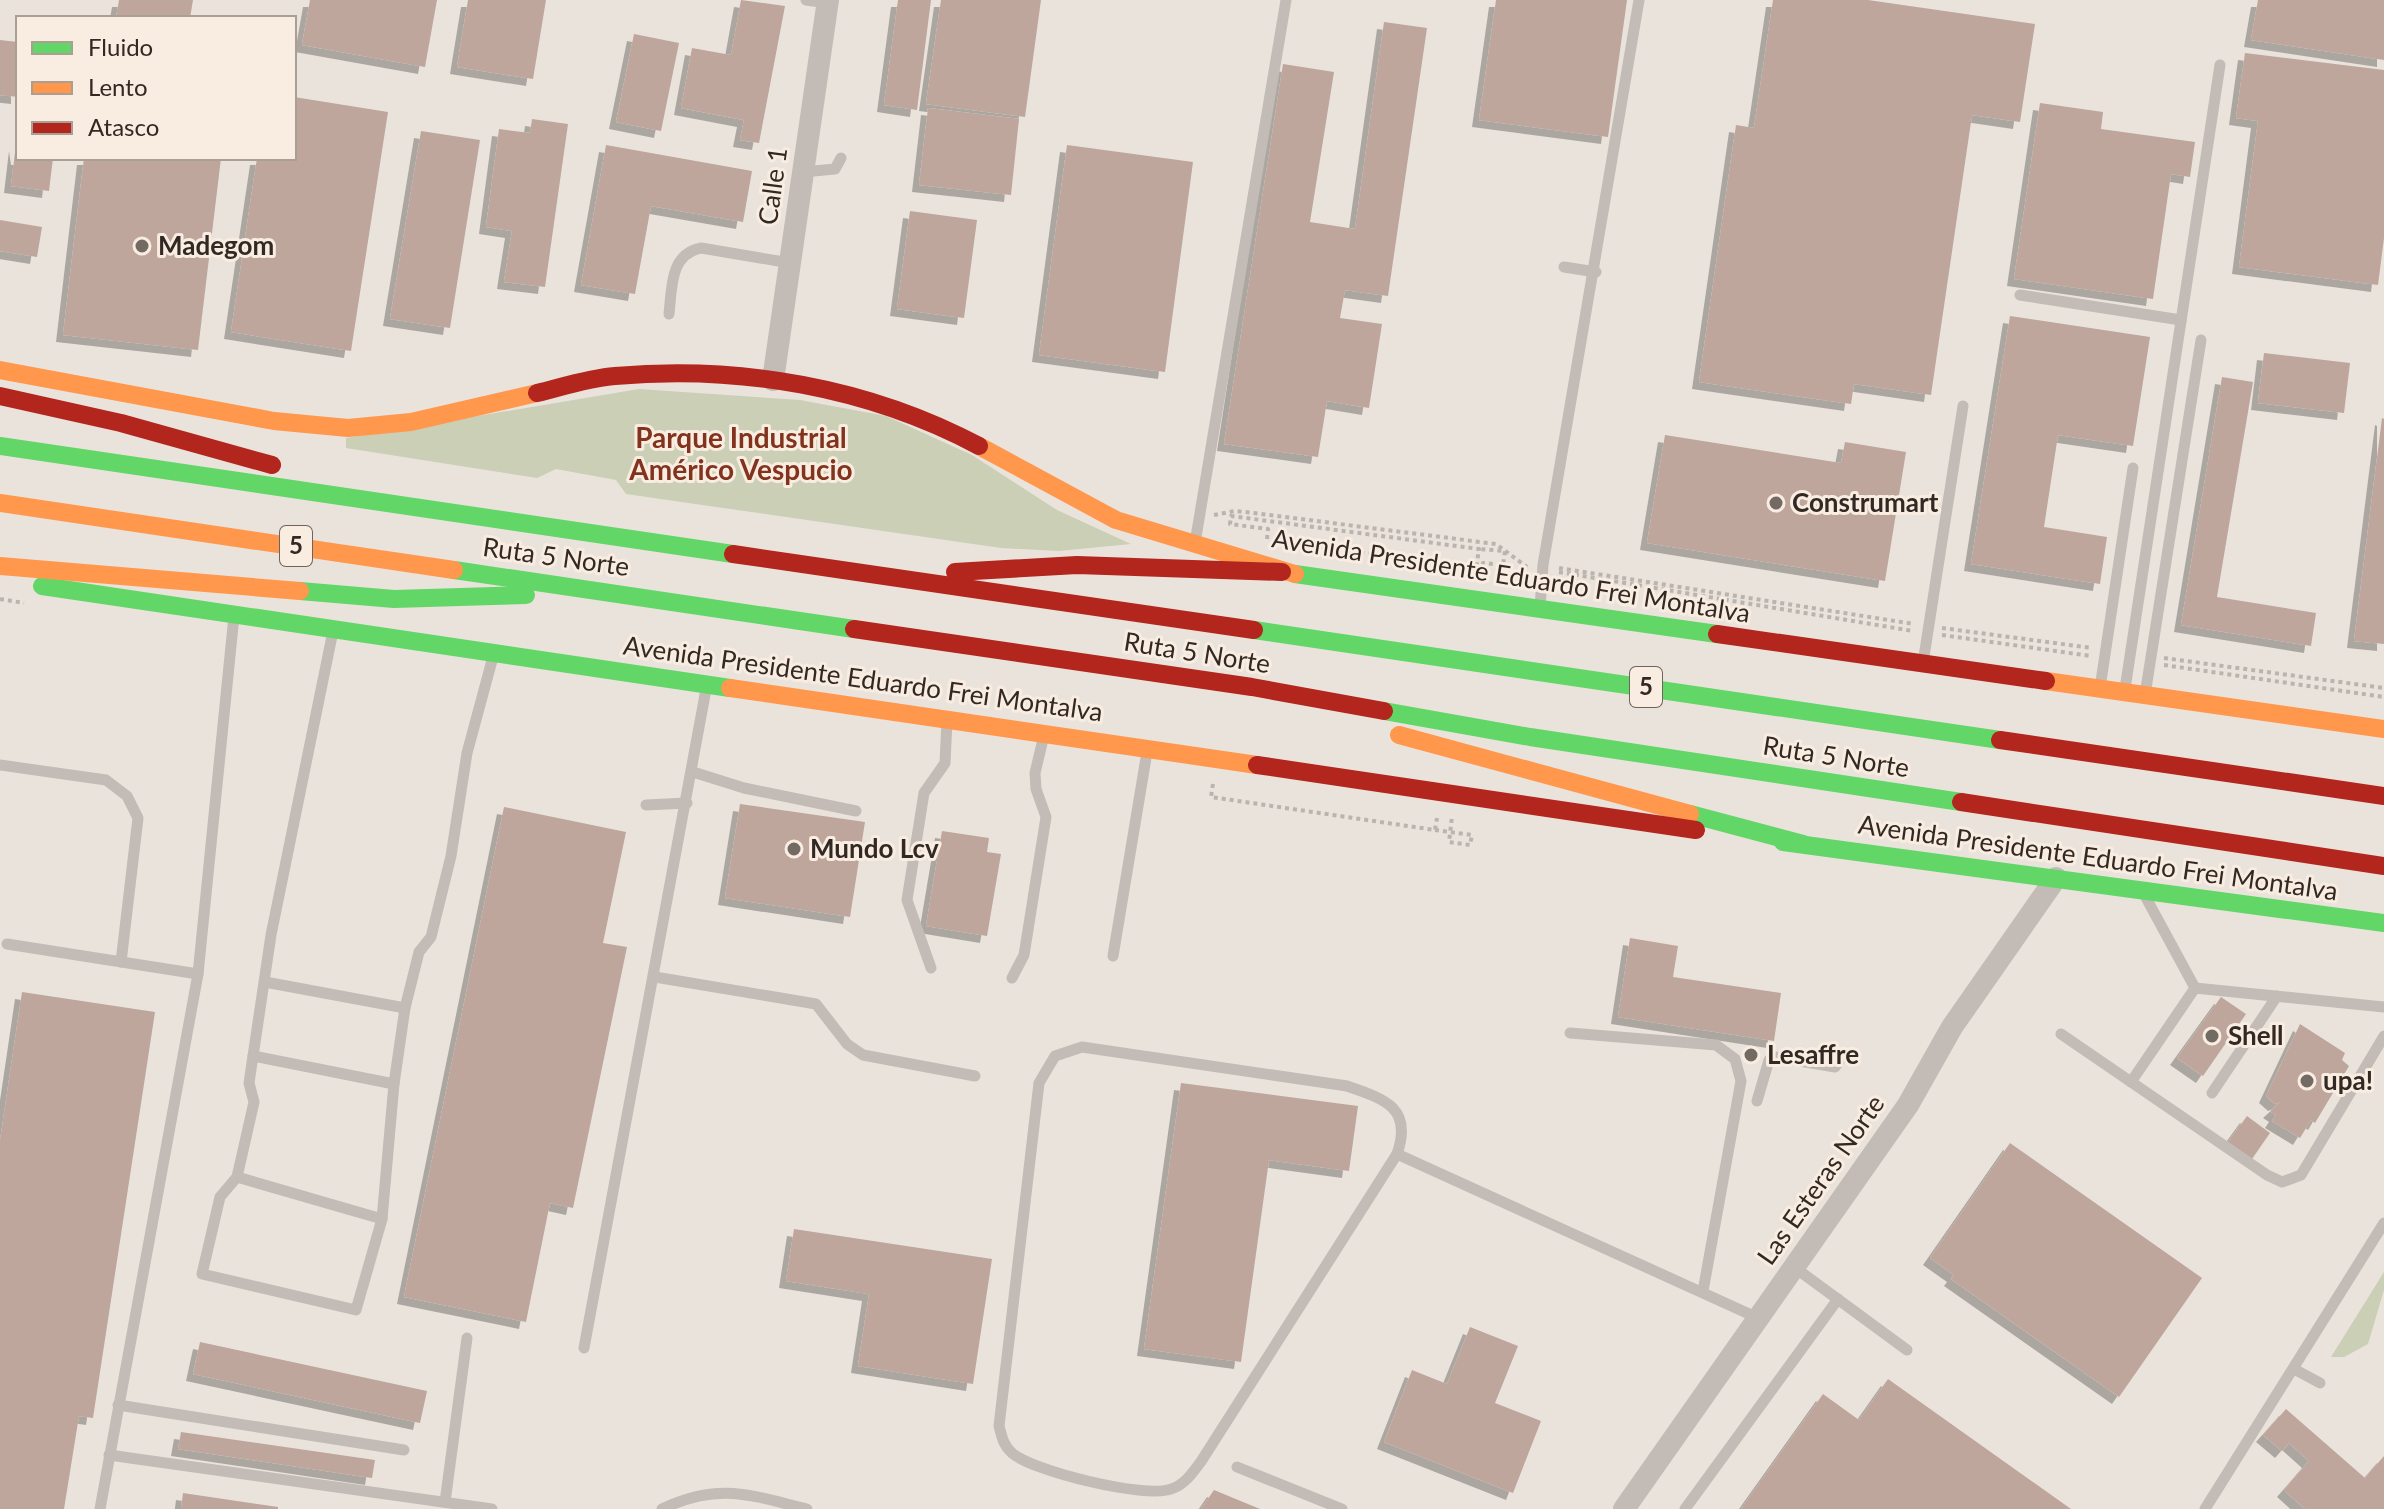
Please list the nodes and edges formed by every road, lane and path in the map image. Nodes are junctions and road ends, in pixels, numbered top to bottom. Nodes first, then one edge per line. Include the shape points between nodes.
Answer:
1 (1286, 0) edge
2 (1639, 0) edge
3 (821, 1) edge
4 (2220, 65) dead end
5 (841, 158) dead end
6 (803, 172) junction
7 (790, 263) junction
8 (1564, 267) dead end
9 (1596, 272) junction
10 (2020, 295) dead end
11 (669, 314) dead end
12 (2181, 320) junction
13 (2201, 340) dead end
14 (0, 370) edge
15 (773, 380) junction
16 (0, 396) edge
17 (1963, 406) dead end
18 (0, 446) edge
19 (2133, 468) dead end
20 (0, 503) edge
21 (424, 508) junction
22 (1197, 519) junction
23 (1261, 528) dead end
24 (1252, 536) dead end
25 (1267, 539) junction
26 (1195, 547) junction
27 (1479, 549) dead end
28 (0, 566) edge
29 (1543, 568) junction
30 (1282, 572) junction
31 (909, 579) junction
32 (0, 580) edge
33 (592, 589) junction
34 (1540, 609) junction
35 (234, 613) junction
36 (334, 627) junction
37 (1928, 630) junction
38 (494, 651) junction
39 (2105, 654) junction
40 (2150, 660) junction
41 (1923, 663) junction
42 (707, 683) junction
43 (1252, 687) junction
44 (2384, 688) edge
45 (2100, 689) junction
46 (2125, 693) junction
47 (2144, 695) junction
48 (2384, 697) edge
49 (947, 719) junction
50 (2384, 729) edge
51 (1044, 733) junction
52 (1148, 748) junction
53 (0, 765) edge
54 (693, 772) junction
55 (1214, 774) dead end
56 (2384, 796) edge
57 (1230, 800) dead end
58 (687, 803) junction
59 (646, 805) dead end
60 (856, 811) dead end
61 (1453, 811) dead end
62 (1435, 830) dead end
63 (1803, 844) junction
64 (2384, 866) edge
65 (2056, 878) junction
66 (2142, 890) junction
67 (2384, 923) edge
68 (7, 944) dead end
69 (1113, 956) dead end
70 (121, 962) junction
71 (931, 968) dead end
72 (198, 974) junction
73 (655, 977) junction
74 (1012, 978) dead end
75 (265, 982) junction
76 (2195, 988) junction
77 (2277, 996) junction
78 (2384, 1007) edge
79 (405, 1008) junction
80 (1570, 1033) dead end
81 (2061, 1034) dead end
82 (2384, 1036) edge
83 (253, 1056) junction
84 (1843, 1056) dead end
85 (975, 1076) dead end
86 (2131, 1082) junction
87 (394, 1084) junction
88 (2212, 1093) dead end
89 (1757, 1101) dead end
90 (1397, 1154) junction
91 (237, 1177) junction
92 (382, 1219) junction
93 (2384, 1223) edge
94 (1794, 1267) junction
95 (1703, 1291) junction
96 (1838, 1299) junction
97 (1758, 1318) junction
98 (467, 1338) dead end
99 (584, 1348) dead end
100 (1907, 1350) dead end
101 (2294, 1369) junction
102 (2320, 1383) dead end
103 (118, 1405) junction
104 (404, 1450) dead end
105 (109, 1455) junction
106 (1237, 1467) dead end
107 (445, 1502) junction
108 (100, 1509) edge
109 (492, 1509) edge
110 (662, 1509) edge
111 (807, 1509) edge
112 (1342, 1509) edge
113 (1624, 1509) edge
114 (1685, 1509) edge
115 (2205, 1509) edge

1 - 22 lane
2 - 9 lane
3 - 6 street, Calle 1
4 - 12 lane
5 - 6 lane via 835,169
6 - 7 street, Calle 1
7 - 11 lane via 701,248 689,251 675,271
7 - 15 street, Calle 1
8 - 9 lane
9 - 29 lane
10 - 12 lane
12 - 46 lane
13 - 40 lane
14 - 15 main road, Avenida Presidente Eduardo Frei Montalva via 274,421 348,428 411,422 612,376
15 - 26 main road, Avenida Presidente Eduardo Frei Montalva via 849,393 932,421 1090,508
16 - 21 main road via 167,435
17 - 37 lane
18 - 21 main road, Ruta 5 Norte / 5
19 - 39 lane
20 - 33 main road, Ruta 5 Norte / 5
21 - 31 main road, Ruta 5 Norte / 5
22 - 26 lane
22 - 29 path via 1235,511 1496,544 1522,565
23 - 25 path via 1268,529
24 - 25 path
25 - 27 path via 1482,570 1483,563 1503,565 1505,551
26 - 30 main road, Avenida Presidente Eduardo Frei Montalva
28 - 33 main road via 408,599
29 - 34 lane
29 - 37 path
30 - 31 main road via 1003,566
30 - 34 main road, Avenida Presidente Eduardo Frei Montalva
31 - 56 main road, Ruta 5 Norte / 5
32 - 35 main road, Avenida Presidente Eduardo Frei Montalva
33 - 43 main road, Ruta 5 Norte / 5
34 - 41 main road, Avenida Presidente Eduardo Frei Montalva
35 - 36 main road, Avenida Presidente Eduardo Frei Montalva
35 - 72 lane
36 - 38 main road, Avenida Presidente Eduardo Frei Montalva
36 - 75 lane
37 - 39 path
37 - 39 path
37 - 41 lane
38 - 42 main road, Avenida Presidente Eduardo Frei Montalva
38 - 79 lane via 470,739 431,937 419,952
39 - 45 lane
40 - 44 path
40 - 47 lane
40 - 48 path
41 - 45 main road, Avenida Presidente Eduardo Frei Montalva
42 - 49 main road, Avenida Presidente Eduardo Frei Montalva
42 - 54 lane
43 - 63 main road via 1448,749
43 - 64 main road, Ruta 5 Norte / 5 via 1530,737
45 - 46 main road, Avenida Presidente Eduardo Frei Montalva
46 - 47 main road, Avenida Presidente Eduardo Frei Montalva
47 - 50 main road, Avenida Presidente Eduardo Frei Montalva
49 - 51 main road, Avenida Presidente Eduardo Frei Montalva
49 - 71 lane via 945,763 924,793 907,900
51 - 52 main road, Avenida Presidente Eduardo Frei Montalva
51 - 74 lane via 1035,773 1046,817 1024,955
52 - 63 main road, Avenida Presidente Eduardo Frei Montalva
52 - 69 lane
53 - 70 lane via 106,780 127,796 138,818
54 - 58 lane
54 - 60 lane
55 - 57 path via 1211,797
58 - 59 lane
58 - 73 lane
61 - 62 path via 1451,826 1449,842 1470,845 1472,835 1459,834 1447,832
63 - 65 main road, Avenida Presidente Eduardo Frei Montalva
65 - 66 main road, Avenida Presidente Eduardo Frei Montalva
65 - 94 street, Las Esteras Norte via 1952,1027 1908,1105
66 - 67 main road, Avenida Presidente Eduardo Frei Montalva
66 - 76 lane
68 - 70 lane
70 - 72 lane
72 - 103 lane
73 - 85 lane via 816,1004 847,1044 863,1055
73 - 99 lane
75 - 79 lane
75 - 83 lane
76 - 77 lane
76 - 86 lane
77 - 78 lane
77 - 88 lane
79 - 87 lane
80 - 95 lane via 1716,1045 1735,1059 1741,1081
81 - 86 lane
82 - 86 lane via 2301,1175 2282,1182
83 - 87 lane
83 - 91 lane via 249,1083 254,1102
84 - 89 lane via 1835,1067 1769,1060
87 - 92 lane
90 - 90 lane via 1405,1132 1399,1114 1377,1096 1347,1086 1082,1047 1055,1056 1039,1083 999,1426 1004,1444 1032,1465 1147,1493 1172,1489 1189,1477
90 - 95 lane
91 - 92 lane
91 - 92 lane via 220,1197 202,1274 356,1310
93 - 101 lane
94 - 96 lane
94 - 97 street, Las Esteras Norte
95 - 97 lane
96 - 100 lane
96 - 114 lane
97 - 113 street, Las Esteras Norte
98 - 107 lane
101 - 102 lane
101 - 115 lane
103 - 104 lane
103 - 105 lane
105 - 107 lane
105 - 108 lane
106 - 112 lane
107 - 109 lane
110 - 111 lane via 692,1495 736,1492

